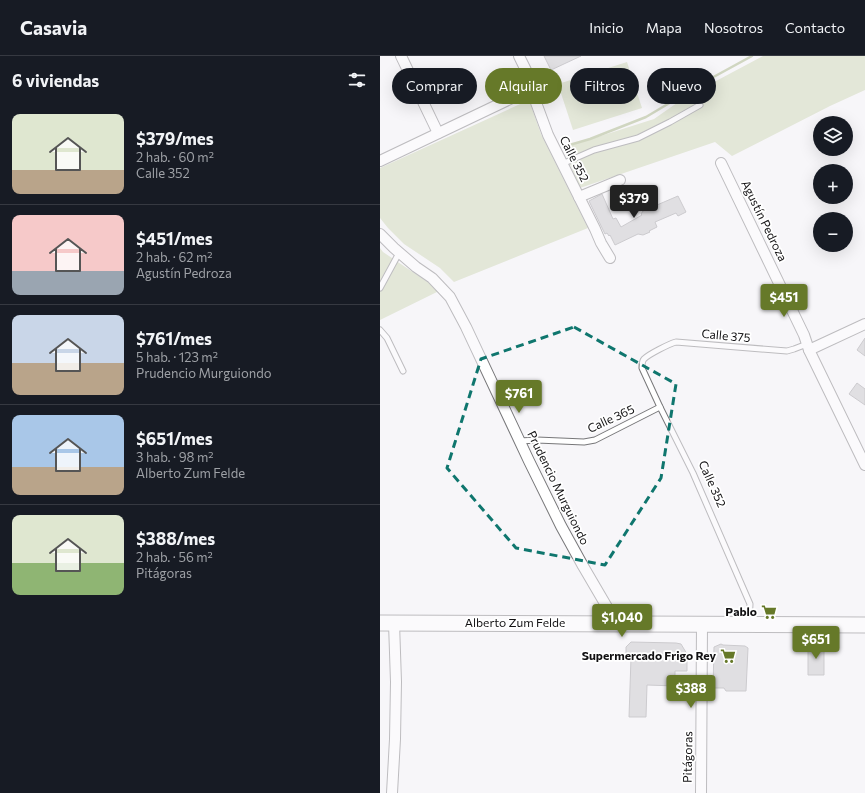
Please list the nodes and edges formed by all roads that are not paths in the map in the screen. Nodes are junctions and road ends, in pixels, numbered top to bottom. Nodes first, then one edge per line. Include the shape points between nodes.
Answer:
1 (401, 56) edge
2 (519, 56) edge
3 (524, 68) edge
4 (501, 104) edge
5 (536, 104) edge
6 (700, 105) dead end
7 (438, 134) junction
8 (380, 161) edge
9 (722, 163) dead end
10 (562, 164) junction
11 (620, 180) dead end
12 (579, 197) junction
13 (380, 234) edge
14 (399, 253) junction
15 (610, 258) dead end
16 (380, 288) edge
17 (865, 324) edge
18 (380, 330) edge
19 (808, 347) junction
20 (645, 358) joint
21 (403, 371) dead end
22 (660, 407) junction
23 (520, 440) junction
24 (865, 465) edge
25 (387, 622) edge
26 (610, 624) junction
27 (702, 624) junction
28 (749, 624) junction
29 (865, 625) edge
30 (392, 793) edge
31 (701, 793) edge

1 - 7 street
2 - 3 street, Calle 352
4 - 7 street
5 - 10 street, Calle 352
6 - 10 lane via 638,138 594,150
7 - 8 street
9 - 19 street, Agustín Pedroza
10 - 12 street, Calle 352
11 - 12 street
12 - 15 street, Calle 352
13 - 14 street, Prudencio Murguiondo
14 - 16 lane
14 - 23 street, Prudencio Murguiondo via 432,278 450,297
17 - 19 street
18 - 21 lane via 387,338
19 - 20 lane, Calle 375 via 787,351 676,342
19 - 24 street, Agustín Pedroza
20 - 22 lane, Calle 352 via 642,368
22 - 23 lane, Calle 365 via 595,440
22 - 28 lane, Calle 352 via 693,473 750,604
23 - 26 street, Prudencio Murguiondo via 561,526 607,606
25 - 26 street, Alberto Zum Felde
25 - 30 street via 396,682
26 - 27 street, Alberto Zum Felde
27 - 28 street, Alberto Zum Felde
27 - 31 street, Pitágoras
28 - 29 street, Alberto Zum Felde

